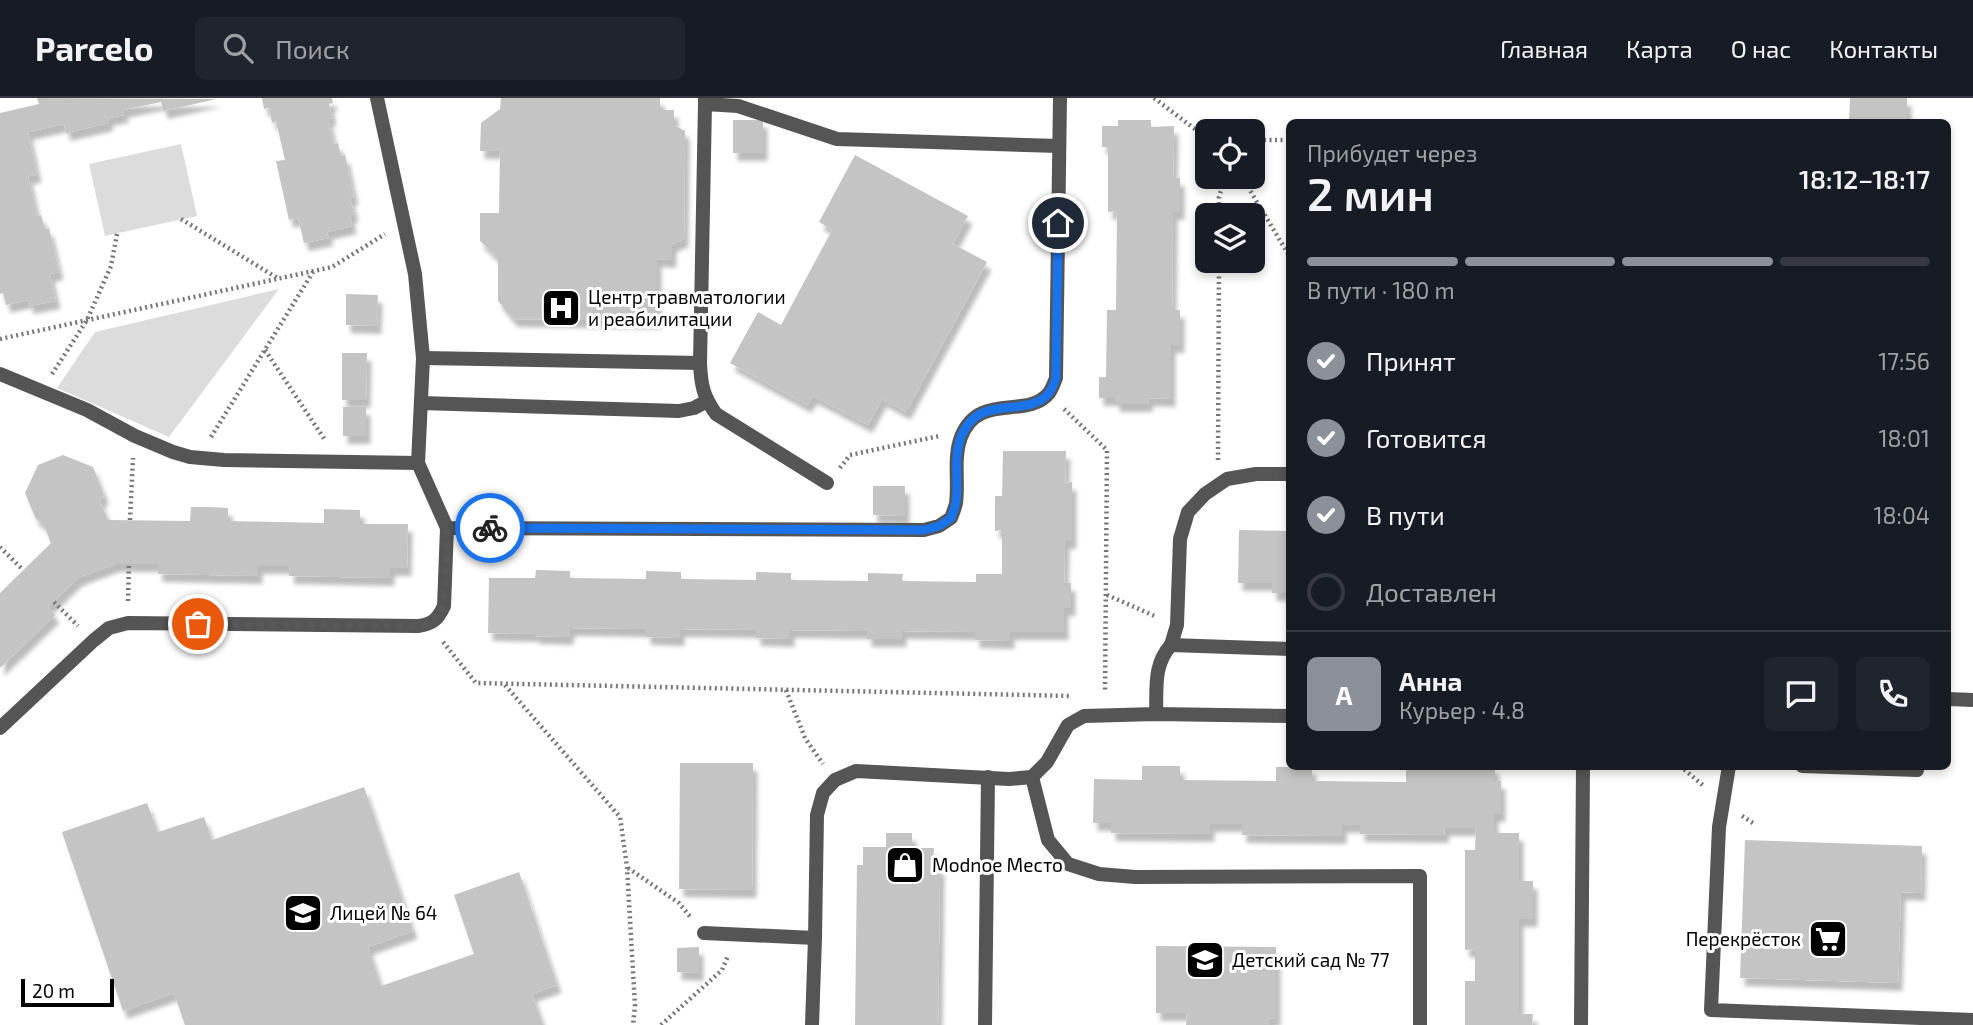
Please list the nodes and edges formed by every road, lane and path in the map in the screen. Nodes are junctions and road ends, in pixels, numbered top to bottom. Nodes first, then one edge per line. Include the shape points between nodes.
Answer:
1 (377, 98) edge
2 (1060, 98) edge
3 (1154, 98) edge
4 (705, 101) edge
5 (1195, 129) edge
6 (1265, 140) edge
7 (1286, 140) edge
8 (1059, 146) junction
9 (1249, 189) edge
10 (181, 219) dead end
11 (404, 222) junction
12 (117, 234) dead end
13 (1286, 250) edge
14 (313, 271) junction
15 (1219, 273) edge
16 (280, 279) junction
17 (87, 320) junction
18 (0, 339) edge
19 (265, 351) junction
20 (422, 358) junction
21 (700, 363) junction
22 (1, 376) edge
23 (50, 378) dead end
24 (1050, 392) junction
25 (707, 401) junction
26 (421, 403) junction
27 (962, 436) junction
28 (208, 442) dead end
29 (133, 457) dead end
30 (340, 462) junction
31 (418, 463) junction
32 (1286, 474) edge
33 (1227, 479) junction
34 (827, 483) joint
35 (130, 520) dead end
36 (447, 528) junction
37 (0, 547) edge
38 (129, 563) dead end
39 (23, 570) dead end
40 (1107, 595) junction
41 (54, 601) dead end
42 (128, 623) junction
43 (430, 625) junction
44 (1177, 625) junction
45 (93, 641) junction
46 (1171, 645) junction
47 (1286, 649) edge
48 (505, 684) junction
49 (786, 690) junction
50 (1077, 696) dead end
51 (1105, 697) dead end
52 (1951, 699) edge
53 (1973, 700) edge
54 (1156, 714) junction
55 (1286, 716) edge
56 (0, 728) edge
57 (1583, 770) edge
58 (1728, 770) edge
59 (988, 777) junction
60 (1032, 777) junction
61 (835, 780) junction
62 (627, 867) junction
63 (704, 933) joint
64 (737, 935) junction
65 (815, 938) junction
66 (1973, 1020) edge
67 (633, 1025) edge
68 (661, 1025) edge
69 (811, 1025) edge
70 (985, 1025) edge
71 (1420, 1025) edge
72 (1581, 1025) edge

1 - 11 lane
2 - 8 lane
3 - 5 path
4 - 8 lane via 738,106 837,139
4 - 21 lane
6 - 7 path
8 - 24 lane via 1056,378
9 - 13 path
10 - 16 path
11 - 14 path via 332,267
11 - 20 lane via 415,274
12 - 17 path via 111,266
14 - 16 path
14 - 19 path
15 - 33 path via 1218,462
16 - 17 path
17 - 18 path
17 - 23 path
19 - 28 path
19 - 30 path
20 - 21 lane
20 - 26 lane
21 - 25 lane
22 - 30 lane via 190,457
24 - 27 lane via 1039,402 992,408 974,418
24 - 40 path via 1107,450
25 - 26 lane via 680,411
25 - 34 lane via 716,414
26 - 31 lane
27 - 34 path via 938,436 850,455
27 - 36 lane via 951,518 924,530
29 - 35 path
30 - 31 lane
31 - 36 lane
32 - 33 lane
33 - 44 lane via 1188,512 1180,538
36 - 43 lane via 444,606
37 - 39 path
38 - 42 path
40 - 44 path
40 - 51 path
41 - 45 path
42 - 43 lane
42 - 45 lane via 109,628
43 - 48 path via 476,683
44 - 46 lane
45 - 56 lane
46 - 47 lane
46 - 54 lane via 1158,669
48 - 49 path
48 - 62 path via 620,817
49 - 50 path
49 - 61 path via 805,738
52 - 53 lane
54 - 55 lane
54 - 60 lane via 1084,716 1068,725 1047,762
57 - 72 lane
58 - 66 lane via 1719,827 1711,1010
59 - 60 lane
59 - 61 lane via 856,771
59 - 70 lane
60 - 71 lane via 1048,840 1068,864 1099,874 1420,876
61 - 65 lane via 823,793 817,815
62 - 63 path via 678,903
62 - 67 path
63 - 64 lane
64 - 65 lane
64 - 68 path via 722,970
65 - 69 lane

